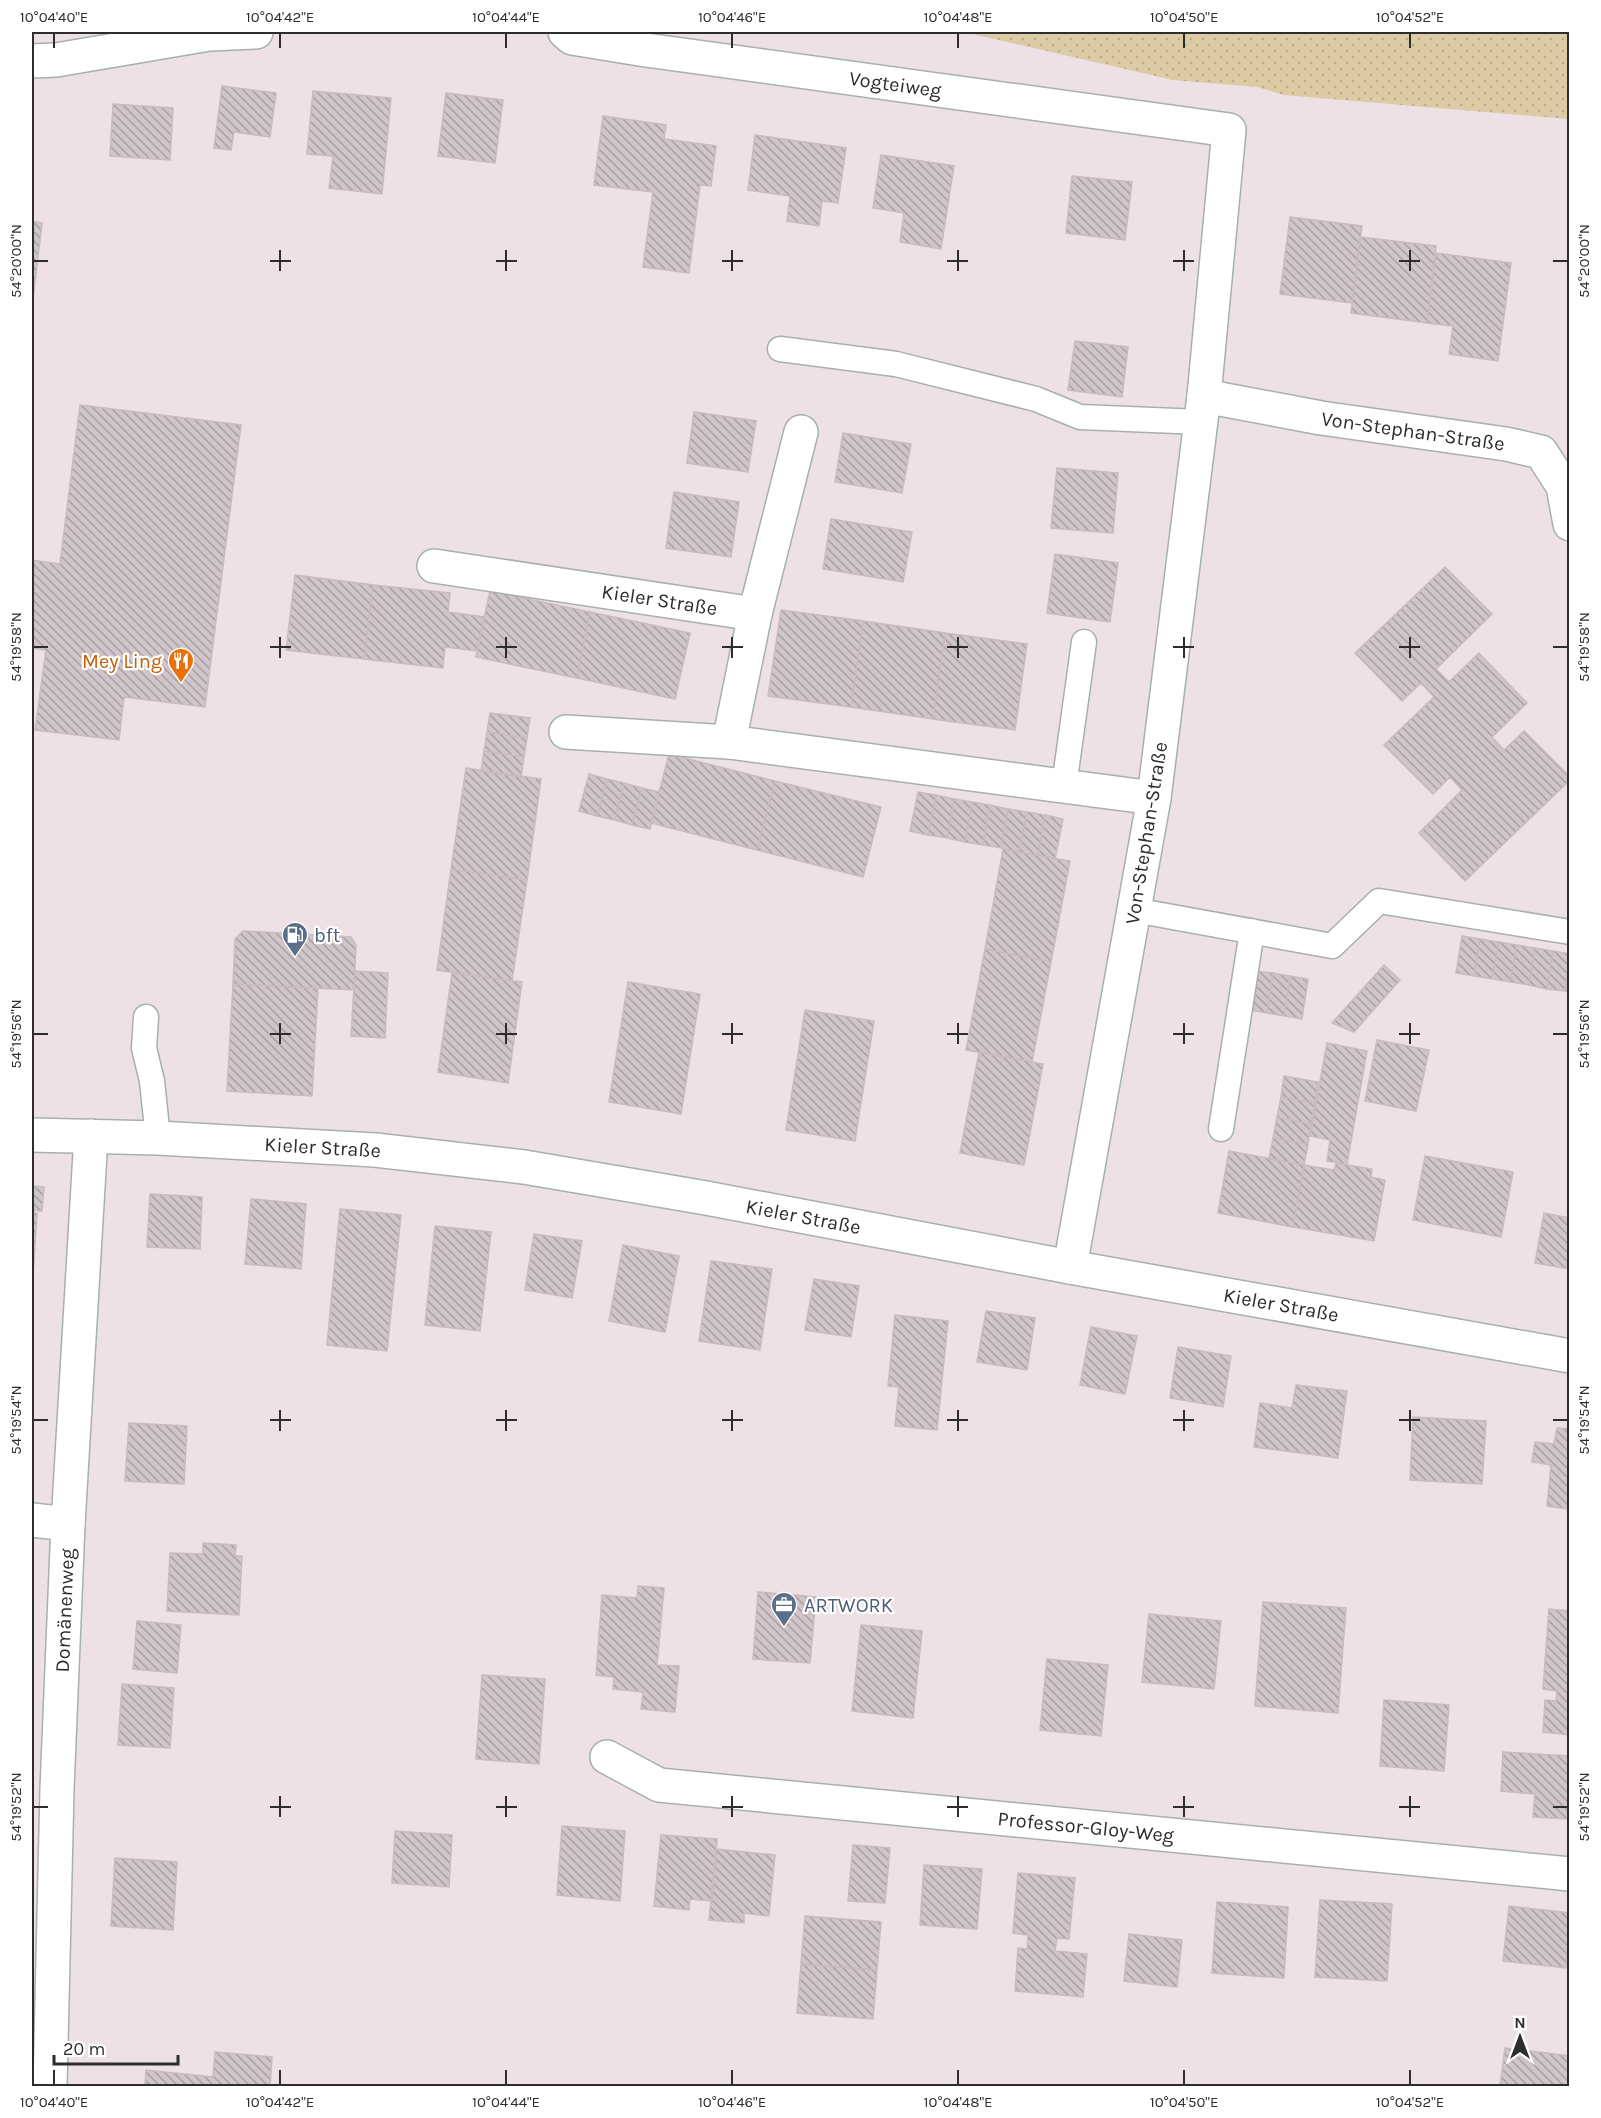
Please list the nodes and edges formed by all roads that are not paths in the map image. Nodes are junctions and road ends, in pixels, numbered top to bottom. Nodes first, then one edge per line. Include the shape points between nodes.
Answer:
1 (256, 32) edge
2 (565, 32) edge
3 (32, 61) edge
4 (1229, 130) joint
5 (780, 349) dead end
6 (1203, 409) junction
7 (801, 432) dead end
8 (1569, 524) edge
9 (434, 566) dead end
10 (755, 614) junction
11 (1084, 642) dead end
12 (566, 732) dead end
13 (729, 742) junction
14 (1064, 786) junction
15 (1154, 798) junction
16 (1134, 910) junction
17 (1252, 931) junction
18 (1569, 932) edge
19 (146, 1017) dead end
20 (1221, 1129) dead end
21 (32, 1135) edge
22 (91, 1136) junction
23 (158, 1138) junction
24 (1070, 1267) junction
25 (1569, 1356) edge
26 (32, 1520) edge
27 (68, 1524) junction
28 (607, 1757) dead end
29 (1569, 1874) edge
30 (50, 2086) edge

1 - 3 street via 209,34
2 - 4 street, Vogteiweg via 573,38 646,50
4 - 6 street, Von-Stephan-Straße
5 - 6 lane via 896,364 1036,399 1080,417
6 - 8 street, Von-Stephan-Straße via 1321,418 1541,452 1563,486
6 - 15 street, Von-Stephan-Straße
7 - 10 street
9 - 10 street, Kieler Straße
10 - 13 street
11 - 14 lane
12 - 13 street
13 - 14 street
14 - 15 street
15 - 16 street, Von-Stephan-Straße
16 - 17 lane
16 - 24 street, Von-Stephan-Straße
17 - 18 lane via 1332,946 1379,901
17 - 20 lane
19 - 23 lane via 144,1048
21 - 22 street, Kieler Straße
22 - 23 street, Kieler Straße
22 - 27 street, Domänenweg
23 - 24 street, Kieler Straße via 375,1150 524,1167
24 - 25 street, Kieler Straße
26 - 27 street
27 - 30 street, Domänenweg
28 - 29 street, Professor-Gloy-Weg via 660,1785

